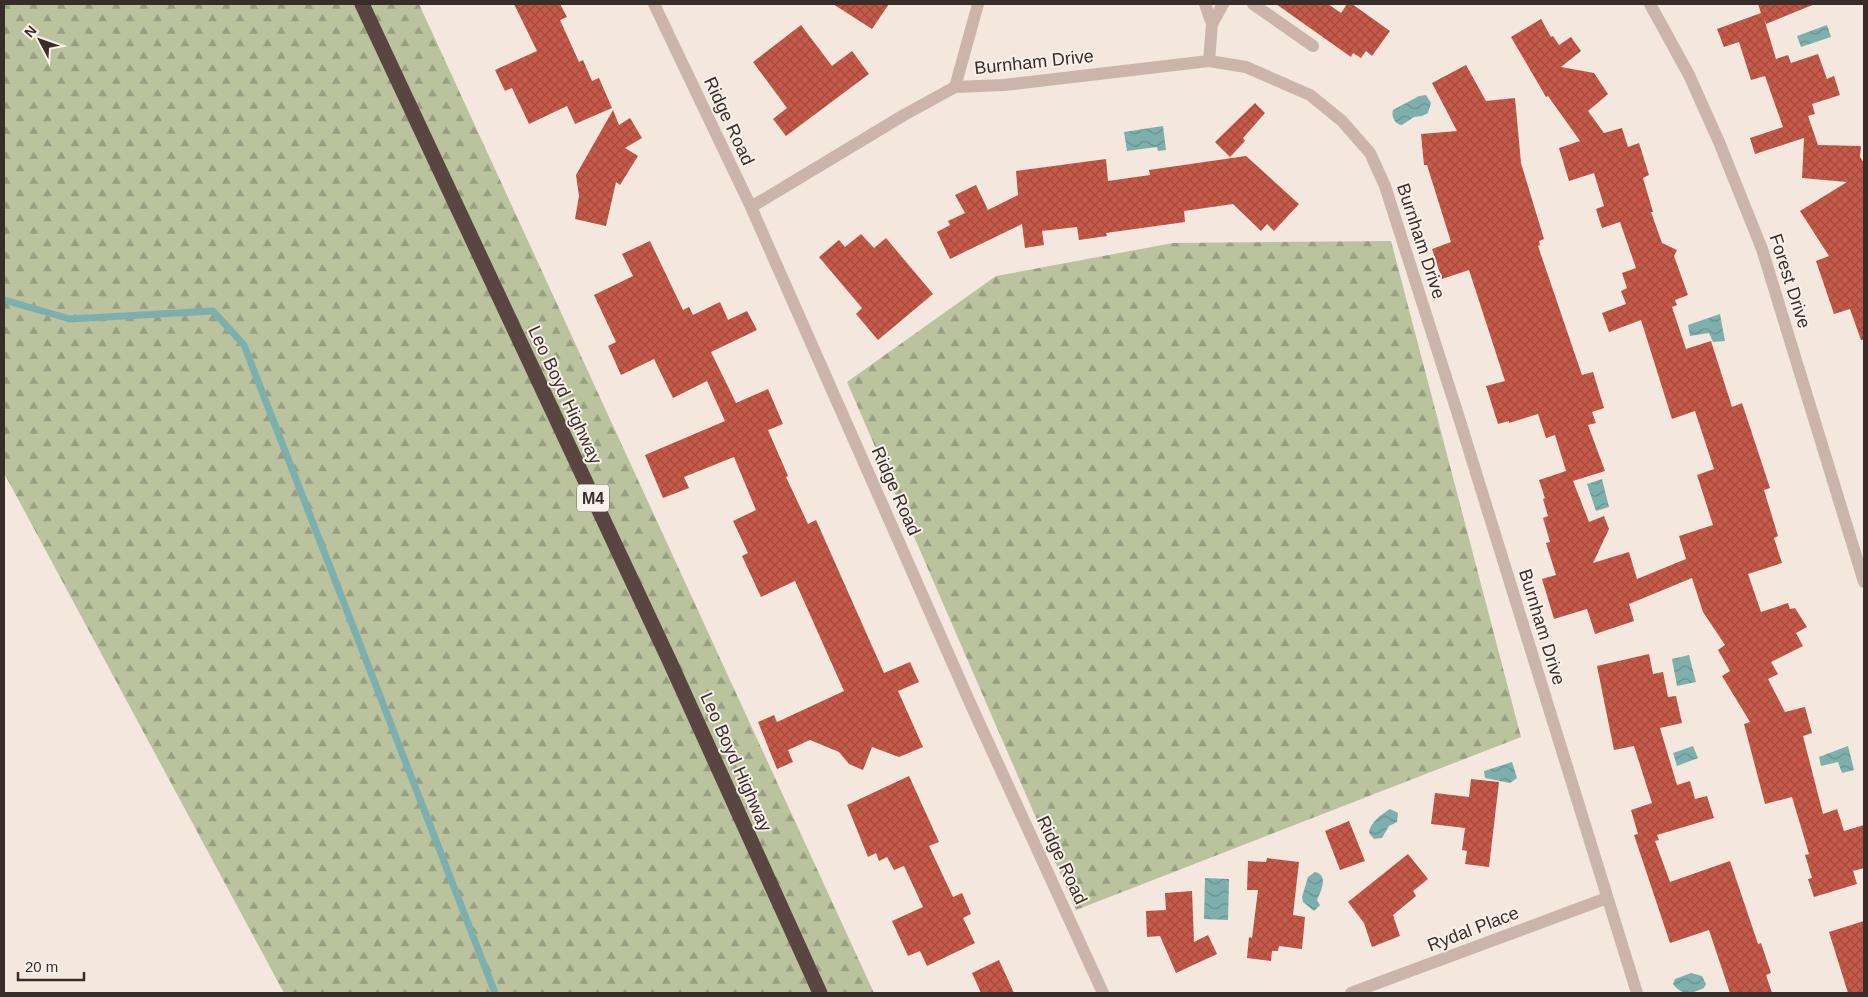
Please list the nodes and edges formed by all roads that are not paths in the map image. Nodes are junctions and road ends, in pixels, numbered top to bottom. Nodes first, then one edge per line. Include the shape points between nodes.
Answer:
1 (362, 4) edge
2 (654, 4) edge
3 (978, 4) edge
4 (1205, 4) edge
5 (1223, 4) edge
6 (1252, 4) edge
7 (1650, 4) edge
8 (1212, 24) junction
9 (1313, 46) dead end
10 (1209, 61) junction
11 (955, 87) junction
12 (751, 208) junction
13 (1864, 582) edge
14 (1607, 898) junction
15 (820, 993) edge
16 (1103, 993) edge
17 (1351, 993) edge
18 (1637, 993) edge

1 - 15 highway, Leo Boyd Highway / M4 via 670,662
2 - 12 street, Ridge Road
3 - 11 street
4 - 8 street
5 - 8 street
6 - 9 street
7 - 13 street, Forest Drive via 1689,75 1762,249
8 - 10 street
10 - 11 street, Burnham Drive via 1004,85
10 - 14 street, Burnham Drive via 1246,67 1310,95 1342,121 1370,153 1385,186 1442,364
11 - 12 street, Burnham Drive
12 - 16 street, Ridge Road via 971,705
14 - 17 street, Rydal Place
14 - 18 street, Burnham Drive

